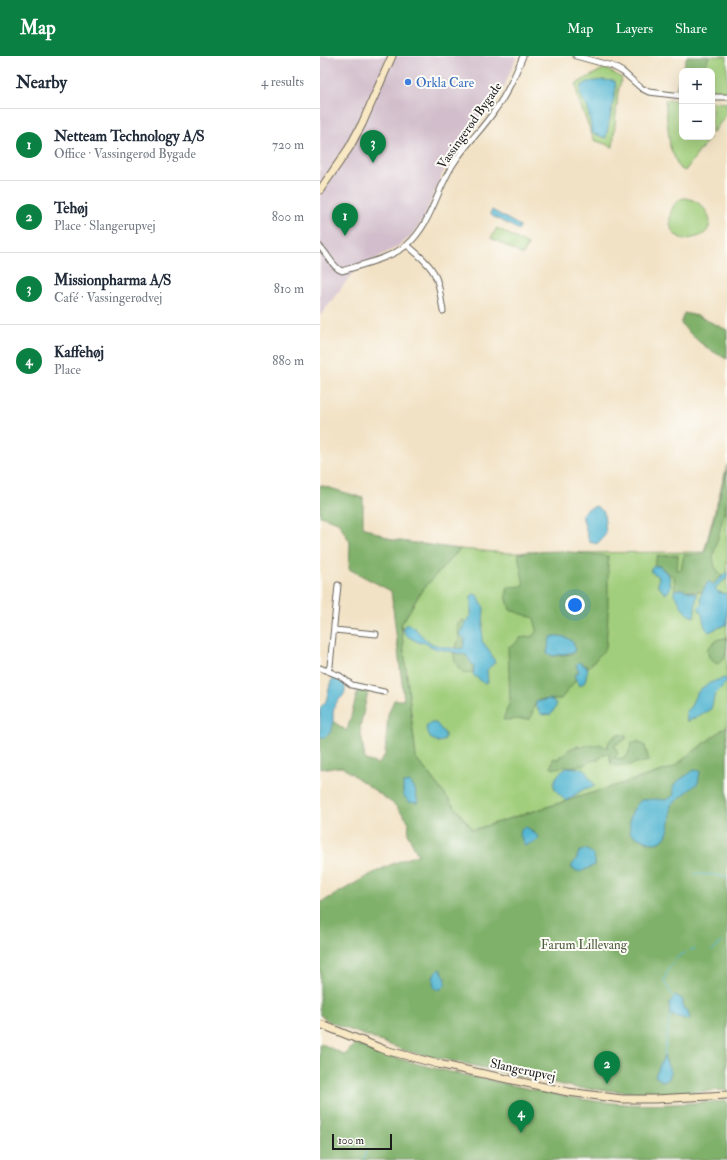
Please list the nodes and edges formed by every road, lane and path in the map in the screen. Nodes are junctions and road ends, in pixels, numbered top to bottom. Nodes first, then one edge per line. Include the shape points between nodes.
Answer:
1 (392, 56) edge
2 (523, 56) edge
3 (576, 56) edge
4 (679, 96) edge
5 (715, 97) edge
6 (727, 98) edge
7 (320, 190) edge
8 (406, 245) junction
9 (320, 247) edge
10 (443, 311) dead end
11 (338, 585) dead end
12 (334, 630) junction
13 (376, 634) dead end
14 (320, 668) edge
15 (328, 670) junction
16 (384, 692) dead end
17 (320, 1024) edge
18 (727, 1095) edge

1 - 7 main road via 362,124
2 - 8 street, Vassingerød Bygade via 496,109 451,167 426,223
3 - 4 street via 612,66 649,92
5 - 6 street
8 - 9 street, Vassingerød Bygade via 390,255 342,271 337,269 328,254
8 - 10 street via 423,258 435,273
11 - 12 street
12 - 13 street
12 - 15 street
14 - 15 street
15 - 16 street via 352,685
17 - 18 main road, Slangerupvej via 385,1050 568,1092 655,1099

